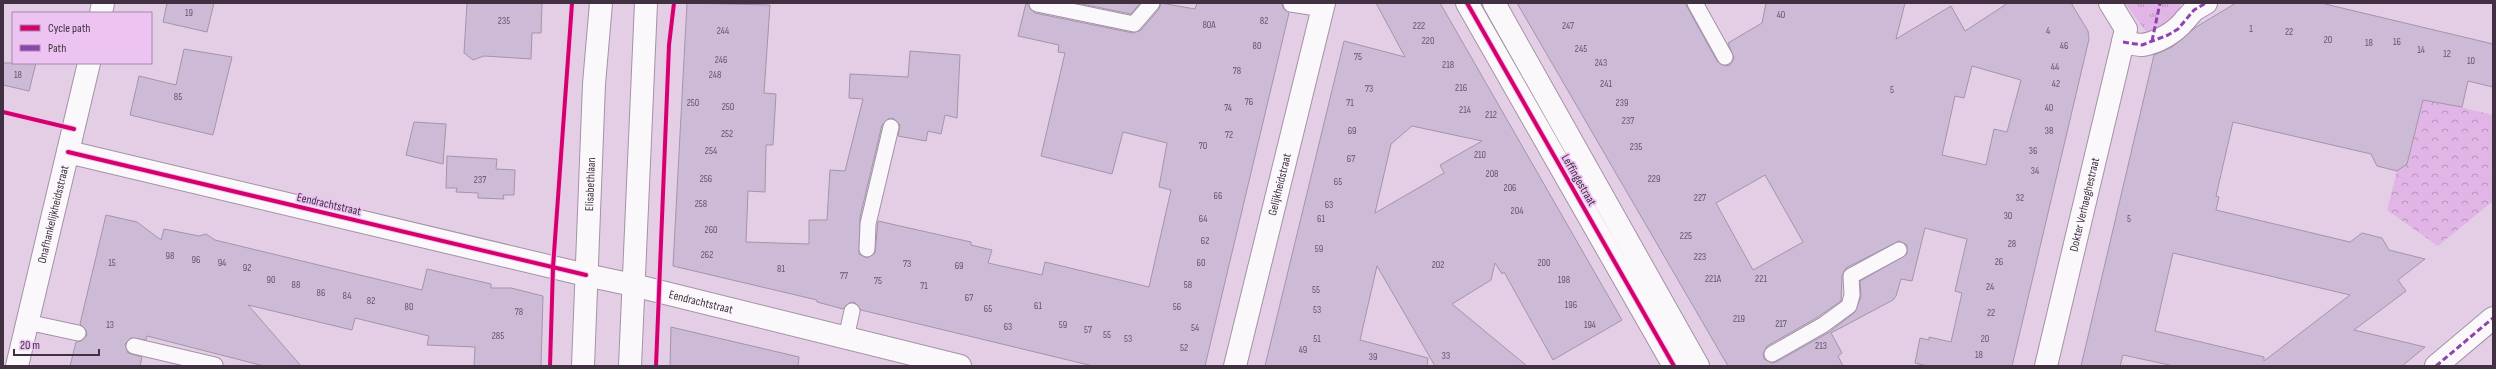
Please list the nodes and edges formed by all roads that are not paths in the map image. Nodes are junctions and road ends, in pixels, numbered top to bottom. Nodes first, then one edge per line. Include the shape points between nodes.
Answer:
1 (601, 3) edge
2 (646, 3) edge
3 (1152, 3) edge
4 (1467, 3) edge
5 (1494, 3) edge
6 (1694, 3) edge
7 (2110, 3) edge
8 (2206, 3) edge
9 (1037, 4) dead end
10 (1291, 4) dead end
11 (1323, 6) edge
12 (2123, 42) junction
13 (1725, 57) dead end
14 (89, 64) edge
15 (891, 128) dead end
16 (68, 152) junction
17 (1597, 186) junction
18 (1578, 197) junction
19 (867, 249) dead end
20 (1899, 250) dead end
21 (586, 275) junction
22 (633, 285) junction
23 (852, 311) dead end
24 (2493, 318) edge
25 (27, 322) junction
26 (78, 333) dead end
27 (846, 338) junction
28 (134, 346) dead end
29 (1772, 354) dead end
30 (216, 365) dead end
31 (17, 366) edge
32 (582, 366) edge
33 (630, 366) edge
34 (960, 366) edge
35 (1236, 366) edge
36 (1674, 366) edge
37 (1698, 366) edge
38 (2046, 366) edge
39 (2436, 366) edge

1 - 21 street, Elisabethlaan via 594,84
2 - 22 street
3 - 9 lane via 1134,24
4 - 18 street, Leffingestraat
5 - 17 street, Leffingestraat
6 - 13 lane
7 - 12 street, Dokter Verhaeghestraat via 2126,29
8 - 12 street via 2194,10 2178,29 2142,45
10 - 11 lane
11 - 35 street, Gelijkheidstraat
12 - 38 street, Dokter Verhaeghestraat
14 - 16 street, Onafhankelijkheidsstraat
15 - 19 lane via 868,224
16 - 21 street, Eendrachtstraat
16 - 25 street, Onafhankelijkheidsstraat
17 - 18 street, Leffingestraat
17 - 37 street, Leffingestraat
18 - 36 street, Leffingestraat
20 - 29 lane via 1851,276 1850,306 1823,325
21 - 22 street, Eendrachtstraat
21 - 32 street, Elisabethlaan
22 - 27 street, Eendrachtstraat
22 - 33 street
23 - 27 lane
24 - 39 street
25 - 26 lane
25 - 31 street, Onafhankelijkheidsstraat
27 - 34 street, Eendrachtstraat
28 - 30 lane

